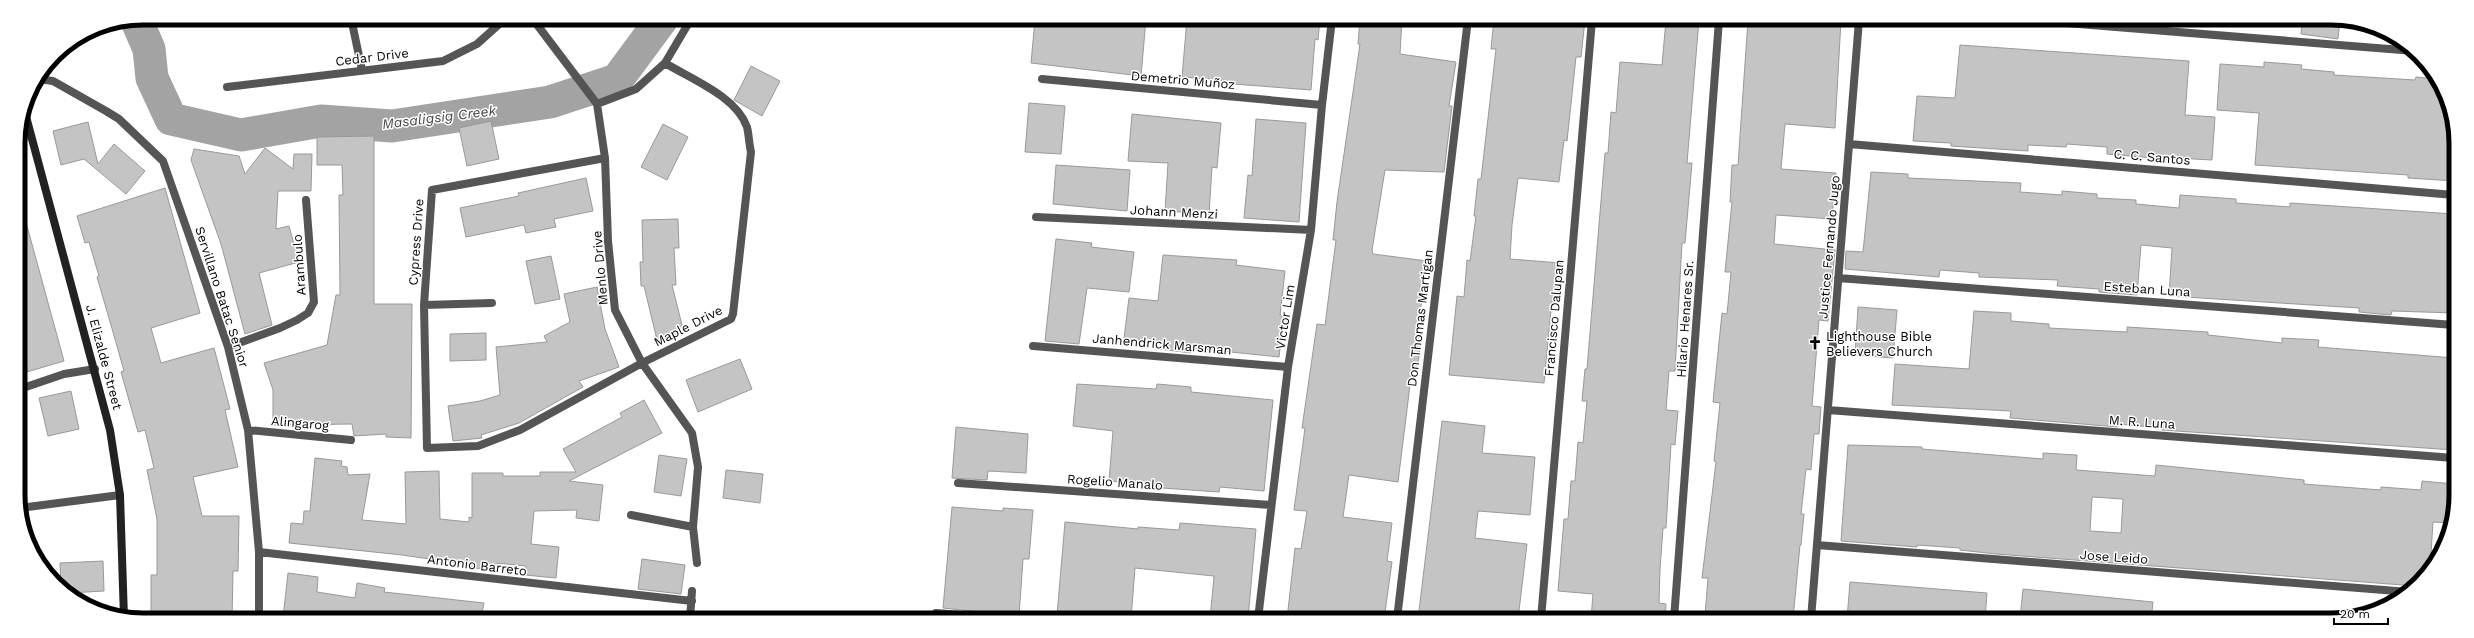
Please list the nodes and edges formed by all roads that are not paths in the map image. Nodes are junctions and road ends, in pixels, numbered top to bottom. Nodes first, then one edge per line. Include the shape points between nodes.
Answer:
1 (352, 25) edge
2 (498, 25) edge
3 (537, 25) edge
4 (687, 25) edge
5 (1331, 25) edge
6 (1467, 25) edge
7 (1592, 25) edge
8 (1719, 25) edge
9 (1859, 25) edge
10 (2092, 25) edge
11 (2403, 49) edge
12 (665, 63) junction
13 (362, 70) junction
14 (1042, 79) dead end
15 (43, 80) edge
16 (228, 87) dead end
17 (597, 104) junction
18 (1322, 104) junction
19 (27, 121) edge
20 (1849, 144) junction
21 (605, 158) junction
22 (2449, 195) edge
23 (306, 200) dead end
24 (1036, 217) dead end
25 (1311, 230) junction
26 (1838, 278) junction
27 (492, 303) dead end
28 (424, 305) junction
29 (2449, 325) edge
30 (1033, 346) dead end
31 (228, 347) junction
32 (642, 362) junction
33 (1288, 367) junction
34 (95, 369) junction
35 (25, 387) edge
36 (1828, 410) junction
37 (248, 430) junction
38 (351, 440) dead end
39 (427, 448) joint
40 (2449, 458) edge
41 (958, 483) dead end
42 (120, 495) junction
43 (1271, 505) junction
44 (26, 507) edge
45 (631, 515) dead end
46 (693, 527) junction
47 (1817, 545) junction
48 (259, 552) junction
49 (697, 563) dead end
50 (692, 591) dead end
51 (2399, 591) edge
52 (692, 601) junction
53 (124, 612) edge
54 (259, 613) edge
55 (691, 613) edge
56 (1259, 613) edge
57 (1398, 613) edge
58 (1542, 613) edge
59 (1674, 613) edge
60 (1811, 613) edge

1 - 13 street
2 - 13 street, Cedar Drive via 477,44 443,61
3 - 17 street
4 - 12 street
5 - 18 street, Victor Lim
6 - 57 street, Don Thomas Martigan
7 - 58 street, Francisco Dalupan
8 - 59 street, Hilario Henares Sr.
9 - 20 street, Justice Fernando Jugo
10 - 11 street
12 - 17 street via 636,89
12 - 32 street, Maple Drive via 721,96 735,109 746,126 751,152 731,319
13 - 16 street, Cedar Drive
14 - 18 street, Demetrio Muñoz
15 - 31 street, Servillano Batac Senior via 54,81 106,110 163,161
17 - 21 street, Menlo Drive
18 - 25 street, Victor Lim
19 - 34 street, J. Elizalde Street
20 - 22 street, C. C. Santos
20 - 26 street, Justice Fernando Jugo
21 - 28 street, Cypress Drive via 432,190
21 - 32 street, Menlo Drive via 608,241 615,310
23 - 31 street, Arambulo via 314,302 308,313 280,328
24 - 25 street, Johann Menzi
25 - 33 street, Victor Lim
26 - 29 street, Esteban Luna
26 - 36 street, Justice Fernando Jugo
27 - 28 street
28 - 39 street, Cypress Drive
30 - 33 street, Janhendrick Marsman
31 - 37 street, Servillano Batac Senior
32 - 39 street, Maple Drive via 520,430 478,446
32 - 46 street, Menlo Drive via 692,433 698,467
33 - 43 street, Victor Lim
34 - 35 street via 64,374
34 - 42 street, J. Elizalde Street via 110,430
36 - 40 street, M. R. Luna
36 - 47 street, Justice Fernando Jugo
37 - 38 street, Alingarog
37 - 48 street, Servillano Batac Senior
41 - 43 street, Rogelio Manalo
42 - 44 street
42 - 53 street, J. Elizalde Street
43 - 56 street, Victor Lim
45 - 46 street
46 - 49 street, Menlo Drive
47 - 51 street, Jose Leido
47 - 60 street, Justice Fernando Jugo
48 - 52 street, Antonio Barreto
48 - 54 street, Servillano Batac Senior
50 - 52 street
52 - 55 street

